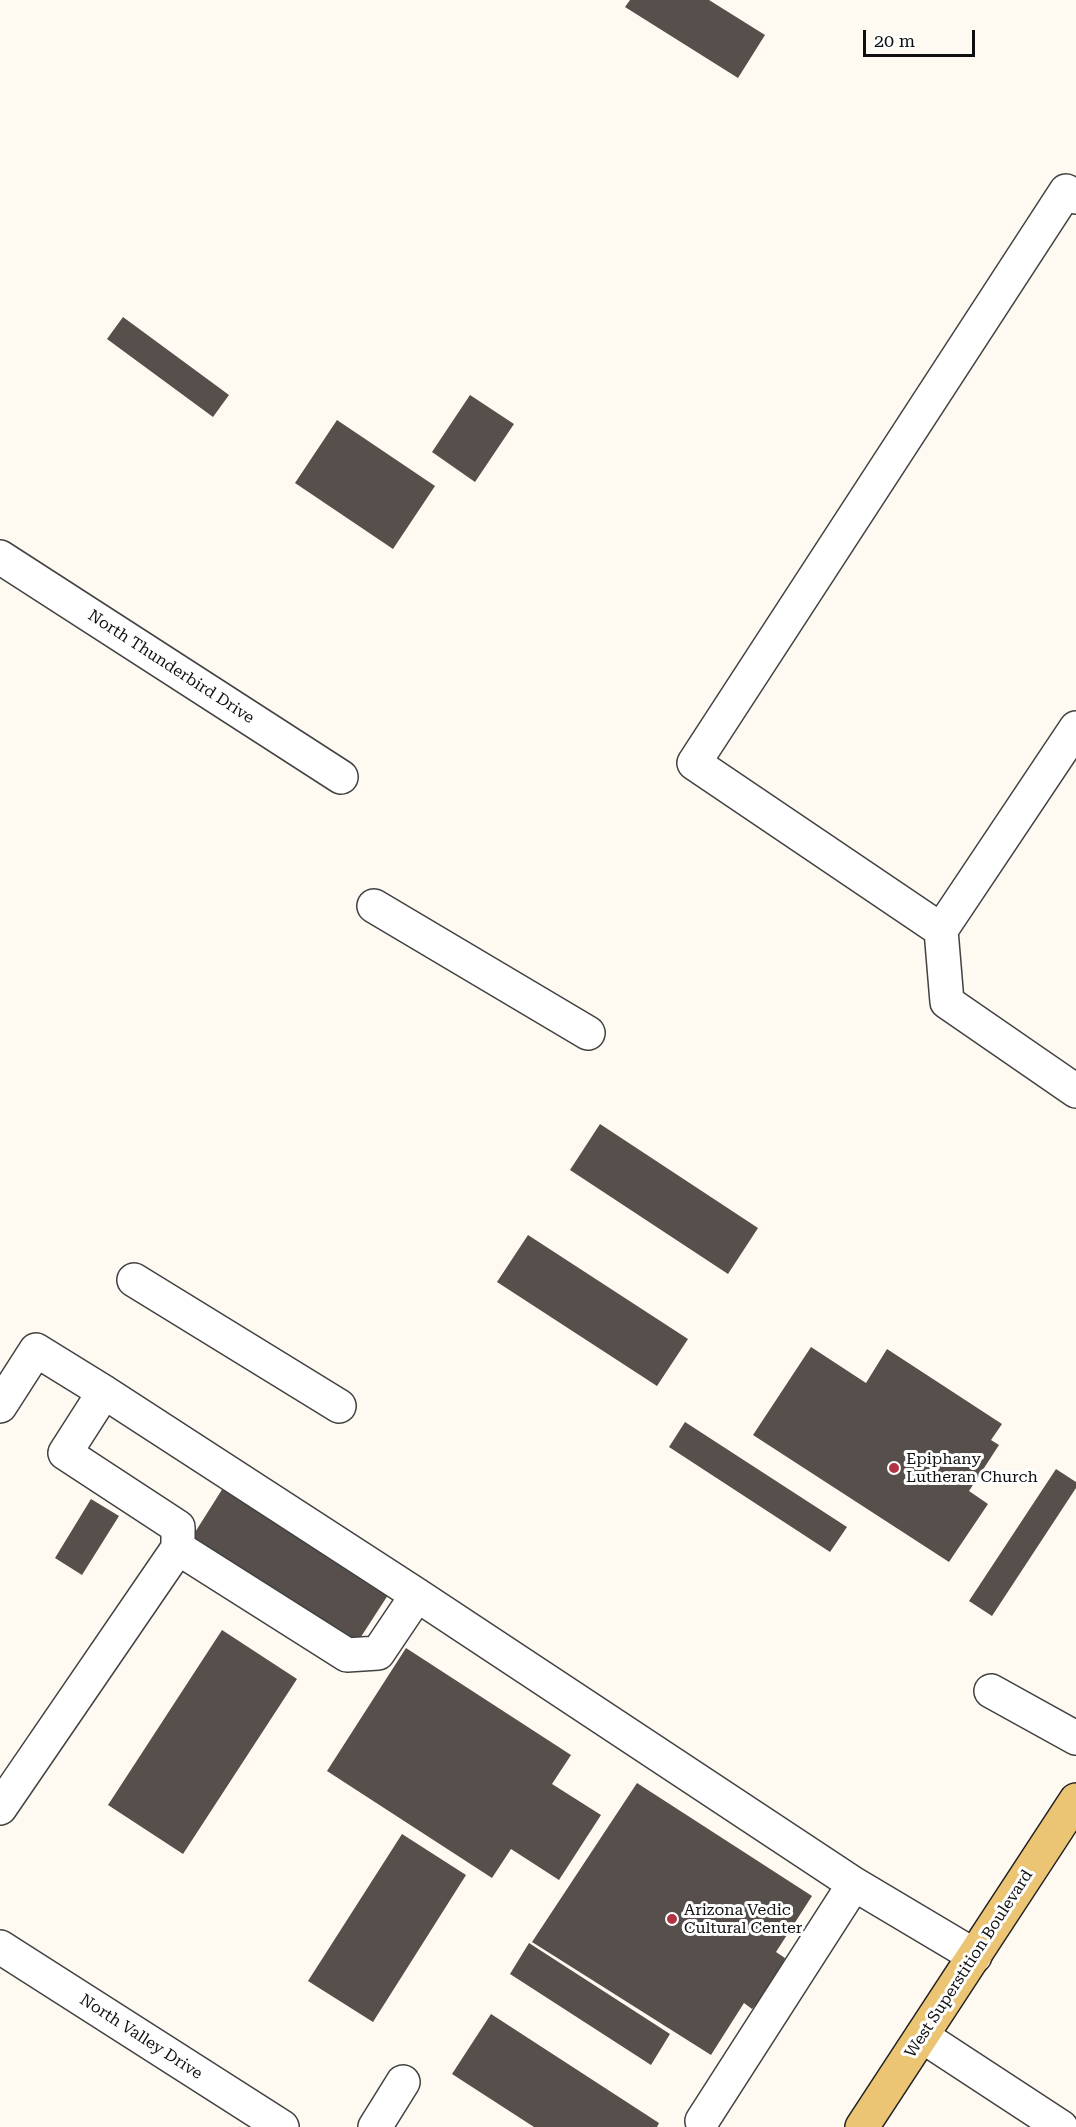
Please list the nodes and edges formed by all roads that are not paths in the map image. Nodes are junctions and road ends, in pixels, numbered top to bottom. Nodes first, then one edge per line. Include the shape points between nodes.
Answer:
1 (1076, 197) edge
2 (0, 557) edge
3 (1076, 728) edge
4 (341, 777) dead end
5 (374, 906) dead end
6 (941, 930) junction
7 (588, 1033) dead end
8 (1076, 1091) edge
9 (134, 1280) dead end
10 (104, 1392) junction
11 (0, 1406) edge
12 (339, 1406) dead end
13 (178, 1548) junction
14 (417, 1595) junction
15 (992, 1691) dead end
16 (1076, 1738) edge
17 (1076, 1800) edge
18 (0, 1808) edge
19 (854, 1884) junction
20 (0, 1947) edge
21 (975, 1956) junction
22 (922, 2036) junction
23 (403, 2082) dead end
24 (702, 2121) dead end
25 (282, 2127) edge
26 (375, 2127) edge
27 (862, 2127) edge
28 (1061, 2127) edge

1 - 6 street via 1066,191 694,763
2 - 4 street, North Thunderbird Drive
3 - 6 street
5 - 7 street
6 - 8 street via 947,1002
9 - 12 street
10 - 11 street via 36,1350
10 - 13 street via 65,1453 177,1527
10 - 14 street
13 - 14 street via 347,1656 378,1653
13 - 18 street
14 - 19 street
15 - 16 street
17 - 21 main road, West Superstition Boulevard
19 - 21 street
19 - 24 street
20 - 25 street, North Valley Drive
21 - 22 main road, West Superstition Boulevard
22 - 27 main road, West Superstition Boulevard
22 - 28 street
23 - 26 street

